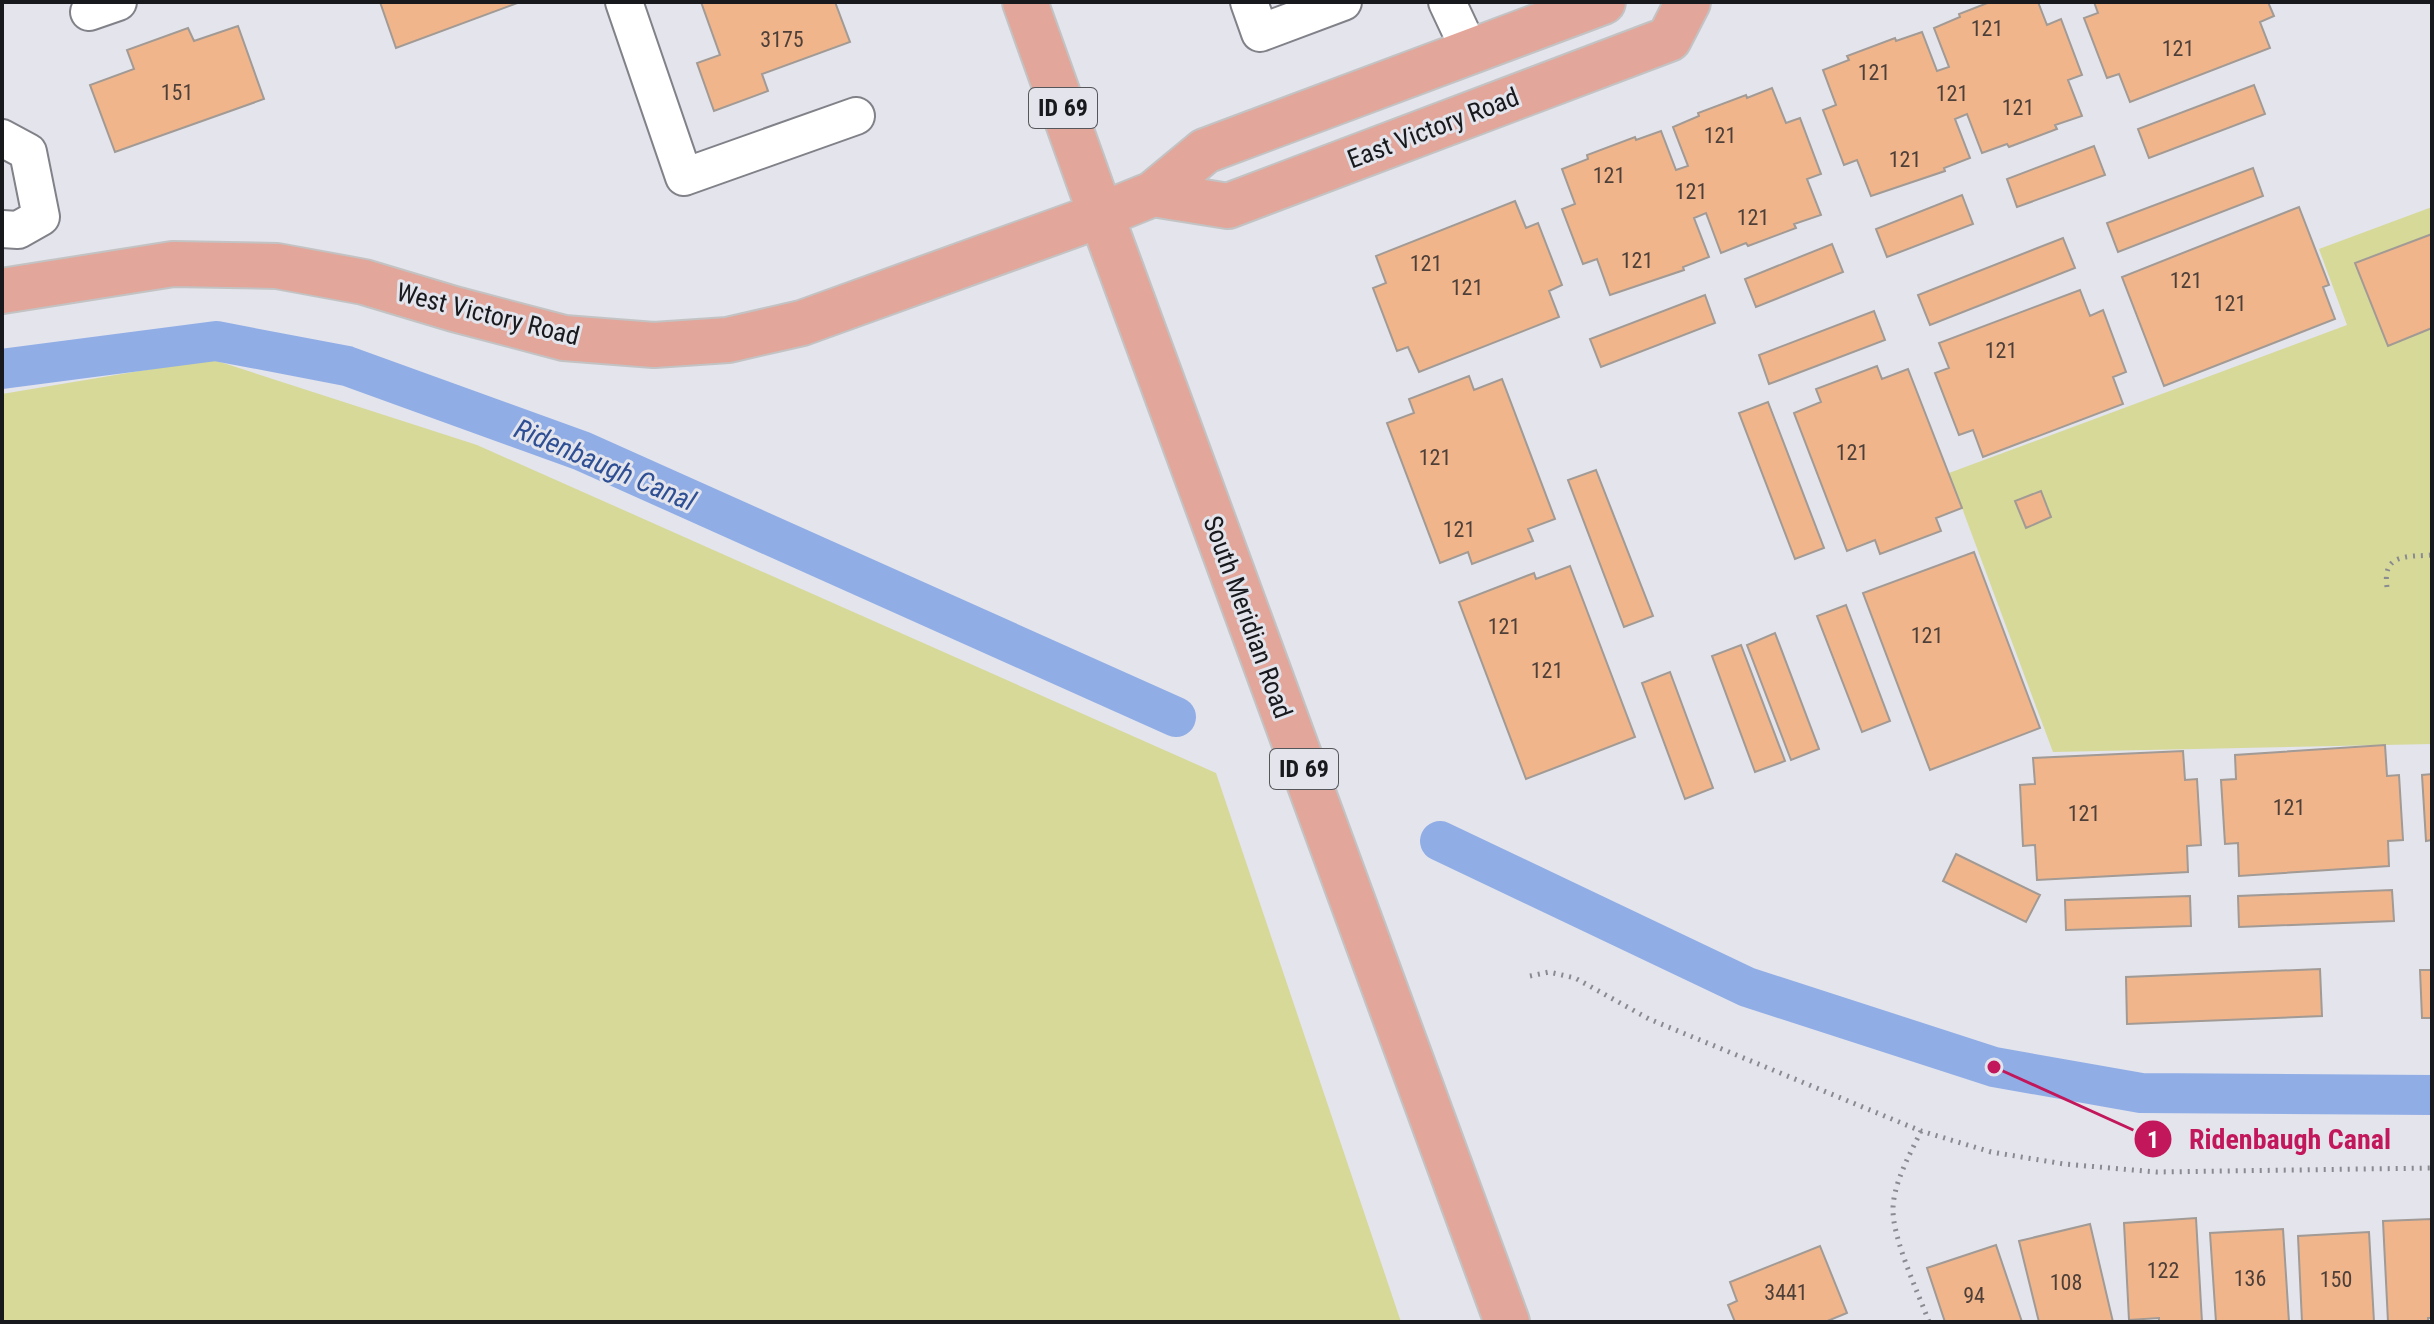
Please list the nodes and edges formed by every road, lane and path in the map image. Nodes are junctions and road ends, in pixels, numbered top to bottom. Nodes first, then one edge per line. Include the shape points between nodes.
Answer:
1 (624, 2) edge
2 (1025, 2) edge
3 (1249, 2) edge
4 (1447, 2) edge
5 (1603, 2) edge
6 (1688, 2) edge
7 (1322, 6) edge
8 (1470, 51) junction
9 (856, 116) dead end
10 (2, 138) edge
11 (1153, 194) junction
12 (1101, 215) junction
13 (10, 230) edge
14 (15, 289) edge
15 (2432, 555) edge
16 (2387, 587) dead end
17 (1530, 976) dead end
18 (1921, 1131) junction
19 (2432, 1168) edge
20 (1507, 1322) edge
21 (1929, 1322) edge

1 - 9 street via 684,177
2 - 12 main road, South Meridian Road / ID 69
3 - 7 street via 1260,33
4 - 8 street
5 - 8 main road
6 - 11 main road, East Victory Road via 1669,39 1228,206
8 - 11 main road via 1205,151
10 - 13 street via 28,152 41,217
11 - 12 main road
12 - 14 main road, West Victory Road via 802,323 728,340 654,345 564,338 364,282 277,266 173,264
12 - 20 main road, South Meridian Road / ID 69
13 - 14 street
15 - 16 path via 2396,558
17 - 18 path via 1549,972 1575,978 1649,1019
18 - 19 path via 1991,1152 2156,1172
18 - 21 path via 1893,1205 1894,1225

